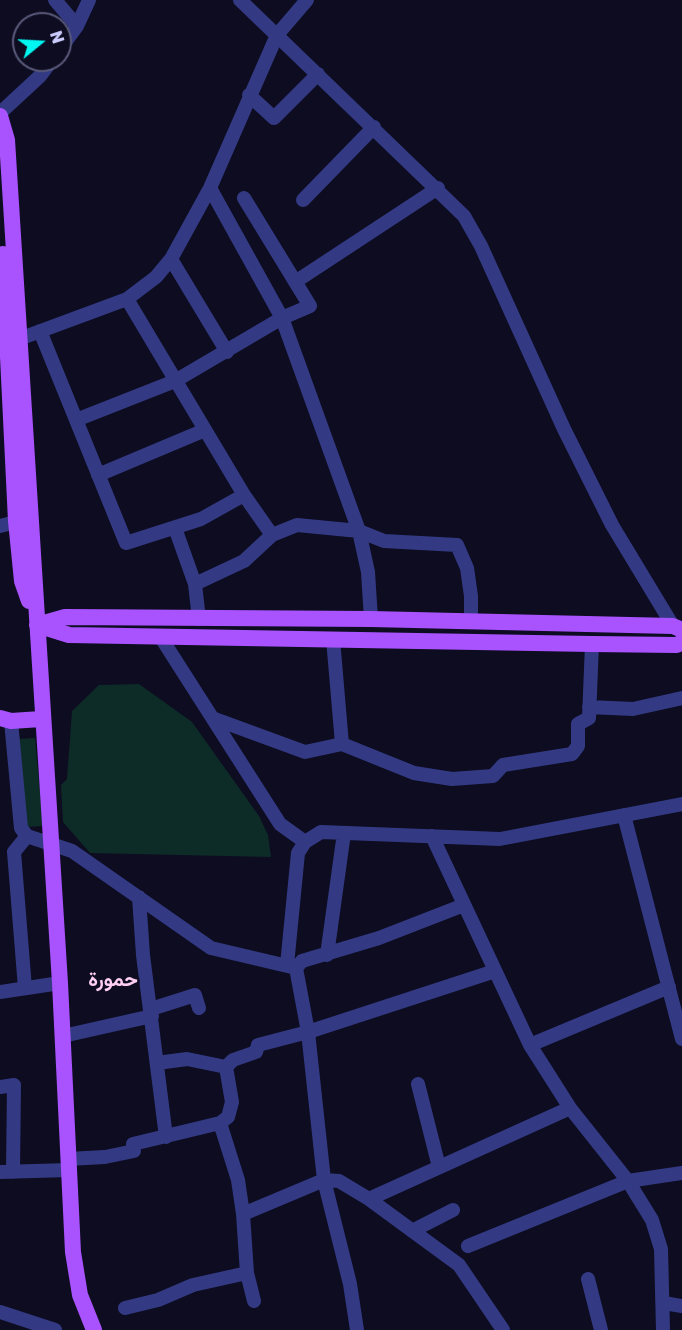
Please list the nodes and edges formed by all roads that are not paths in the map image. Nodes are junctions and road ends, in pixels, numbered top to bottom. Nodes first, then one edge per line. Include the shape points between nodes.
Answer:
1 (55, 0) edge
2 (90, 0) edge
3 (240, 0) edge
4 (307, 0) edge
5 (77, 26) junction
6 (72, 33) edge
7 (277, 35) junction
8 (43, 72) edge
9 (318, 74) junction
10 (249, 95) junction
11 (0, 114) edge
12 (374, 127) junction
13 (210, 188) junction
14 (438, 188) junction
15 (244, 198) dead end
16 (303, 200) dead end
17 (0, 204) edge
18 (171, 259) junction
19 (295, 282) junction
20 (127, 299) junction
21 (282, 318) junction
22 (40, 331) junction
23 (19, 339) junction
24 (227, 352) junction
25 (175, 381) junction
26 (76, 420) junction
27 (205, 430) junction
28 (98, 475) junction
29 (244, 495) junction
30 (15, 522) edge
31 (175, 528) junction
32 (359, 531) junction
33 (272, 536) junction
34 (195, 584) junction
35 (199, 618) junction
36 (371, 620) junction
37 (471, 622) junction
38 (37, 625) junction
39 (678, 628) edge
40 (160, 636) junction
41 (333, 639) junction
42 (682, 642) edge
43 (592, 644) junction
44 (682, 699) edge
45 (589, 707) junction
46 (6, 719) edge
47 (42, 719) junction
48 (215, 719) junction
49 (342, 744) junction
50 (682, 804) edge
51 (624, 815) junction
52 (344, 833) junction
53 (27, 836) junction
54 (432, 836) junction
55 (305, 842) junction
56 (51, 844) junction
57 (139, 897) junction
58 (464, 905) junction
59 (327, 955) junction
60 (291, 966) junction
61 (495, 971) junction
62 (60, 983) junction
63 (669, 987) junction
64 (25, 988) junction
65 (0, 992) edge
66 (199, 1008) dead end
67 (151, 1013) junction
68 (308, 1032) junction
69 (63, 1036) junction
70 (682, 1039) edge
71 (530, 1045) junction
72 (157, 1062) junction
73 (226, 1067) junction
74 (418, 1084) dead end
75 (0, 1087) edge
76 (570, 1108) junction
77 (220, 1123) junction
78 (166, 1137) junction
79 (69, 1164) junction
80 (439, 1167) junction
81 (6, 1172) edge
82 (682, 1173) edge
83 (324, 1180) junction
84 (628, 1180) junction
85 (369, 1199) junction
86 (453, 1210) dead end
87 (243, 1214) junction
88 (412, 1231) junction
89 (468, 1246) dead end
90 (247, 1273) junction
91 (588, 1279) dead end
92 (254, 1301) dead end
93 (664, 1303) junction
94 (682, 1306) edge
95 (125, 1308) dead end
96 (0, 1312) edge
97 (55, 1330) edge
98 (94, 1330) edge
99 (357, 1330) edge
100 (503, 1330) edge
101 (601, 1330) edge
102 (663, 1330) edge

1 - 5 street
2 - 5 street
3 - 7 street
4 - 7 street
5 - 6 street
7 - 9 street
7 - 10 street
8 - 11 street
9 - 10 street via 274,118
9 - 12 street
10 - 13 street
11 - 23 main road via 7,140
12 - 14 street
12 - 16 street
13 - 18 street
13 - 21 street
14 - 19 street
14 - 39 street via 464,216 481,246 607,514
15 - 19 street
17 - 30 main road
18 - 20 street via 156,277
18 - 24 street
19 - 21 street via 310,306
20 - 22 street
20 - 25 street
21 - 24 street
21 - 32 street
22 - 23 street
22 - 26 street
23 - 30 main road
24 - 25 street
25 - 26 street
25 - 27 street
26 - 28 street
27 - 28 street
27 - 29 street
28 - 31 street via 126,543
29 - 31 street via 201,519
29 - 33 street
30 - 38 main road via 22,581
31 - 34 street
32 - 33 street via 297,525
32 - 36 street via 368,572
32 - 37 street via 384,541 457,545 467,568
33 - 34 street via 244,561
34 - 35 street
35 - 36 main road
35 - 38 main road via 65,617
36 - 37 main road
37 - 39 main road
38 - 40 main road via 69,635
38 - 47 main road
40 - 41 main road
40 - 48 street
41 - 43 main road
41 - 49 street
42 - 43 main road
43 - 45 street
44 - 45 street via 633,709
45 - 49 street via 589,718 578,724 578,747 572,754 503,765 493,776 452,779 414,773
46 - 47 main road
46 - 53 street via 21,828
47 - 56 main road
48 - 49 street via 305,752
48 - 55 street via 280,824
50 - 51 street
51 - 54 street via 500,839
51 - 63 street
52 - 54 street
52 - 55 street via 321,832
52 - 59 street
53 - 56 street
53 - 64 street via 14,852
54 - 58 street
55 - 60 street via 298,854
56 - 57 street via 72,851
56 - 62 main road
57 - 60 street via 211,948
57 - 67 street
58 - 59 street
58 - 61 street
59 - 60 street
60 - 68 street
61 - 68 street
61 - 71 street
62 - 64 street
62 - 69 main road
63 - 70 street
63 - 71 street
64 - 65 street
66 - 67 street via 195,995
67 - 69 street
67 - 72 street
68 - 73 street via 258,1045 256,1052 233,1060
68 - 83 street
69 - 79 main road
71 - 76 street
72 - 73 street via 188,1059
72 - 78 street
73 - 77 street via 232,1102 228,1116
74 - 80 street
75 - 81 street via 14,1085
76 - 80 street
76 - 84 street
77 - 78 street
77 - 87 street via 238,1180
78 - 79 street via 133,1144 134,1151
79 - 81 street
79 - 98 main road via 73,1252 80,1296
80 - 85 street
82 - 84 street
83 - 85 street via 339,1181
83 - 87 street
83 - 99 street via 350,1284
84 - 89 street
84 - 93 street via 651,1220 661,1249
85 - 88 street
86 - 88 street
87 - 90 street
88 - 100 street via 459,1265
90 - 92 street
90 - 95 street
91 - 101 street
93 - 94 street
93 - 102 street
96 - 97 street

